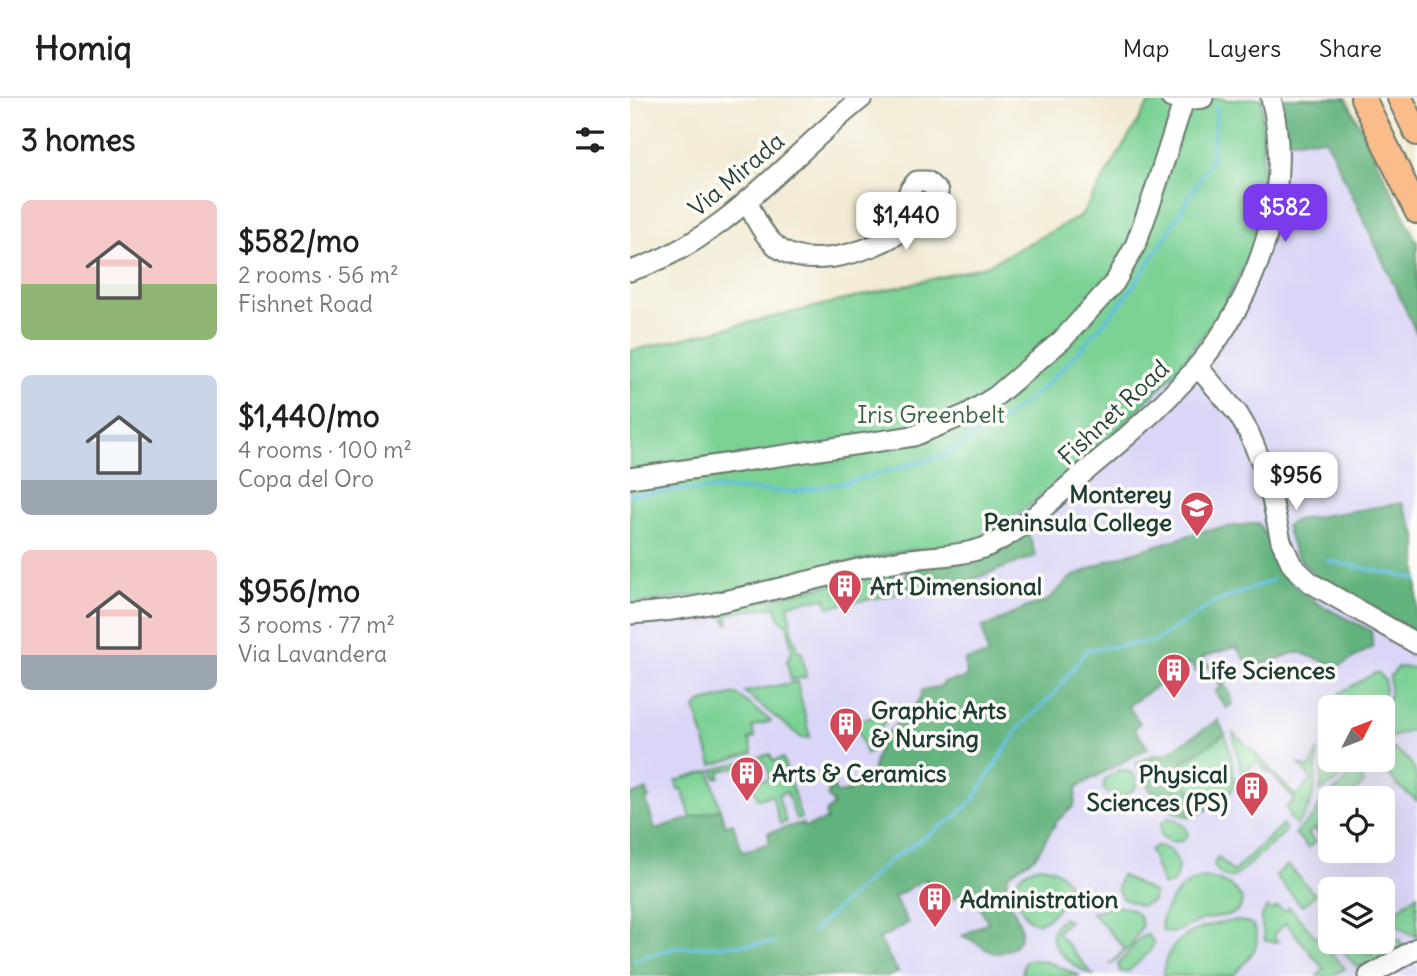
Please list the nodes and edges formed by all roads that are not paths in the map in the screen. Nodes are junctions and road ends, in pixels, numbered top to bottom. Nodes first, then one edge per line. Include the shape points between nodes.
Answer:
1 (862, 98) edge
2 (1270, 98) edge
3 (1363, 98) edge
4 (1400, 98) edge
5 (1186, 99) edge
6 (1417, 133) edge
7 (747, 200) junction
8 (1417, 211) edge
9 (901, 231) dead end
10 (630, 271) edge
11 (1198, 366) junction
12 (630, 478) edge
13 (630, 614) edge
14 (1417, 644) edge
15 (1417, 948) edge
16 (1369, 976) edge

1 - 7 street, Via Mirada
2 - 11 street, Fishnet Road via 1278,149 1269,228 1244,295
3 - 8 main road
4 - 6 main road
5 - 12 street via 1135,246 1115,282 1062,340 996,396 914,436
7 - 9 street via 766,235 795,256 816,259 848,253
7 - 10 street, Via Mirada via 701,237
11 - 13 street, Fishnet Road via 1129,436 1017,528 982,548 862,568 716,604
11 - 14 street via 1250,433 1267,476 1281,541 1293,565 1311,583
15 - 16 street

